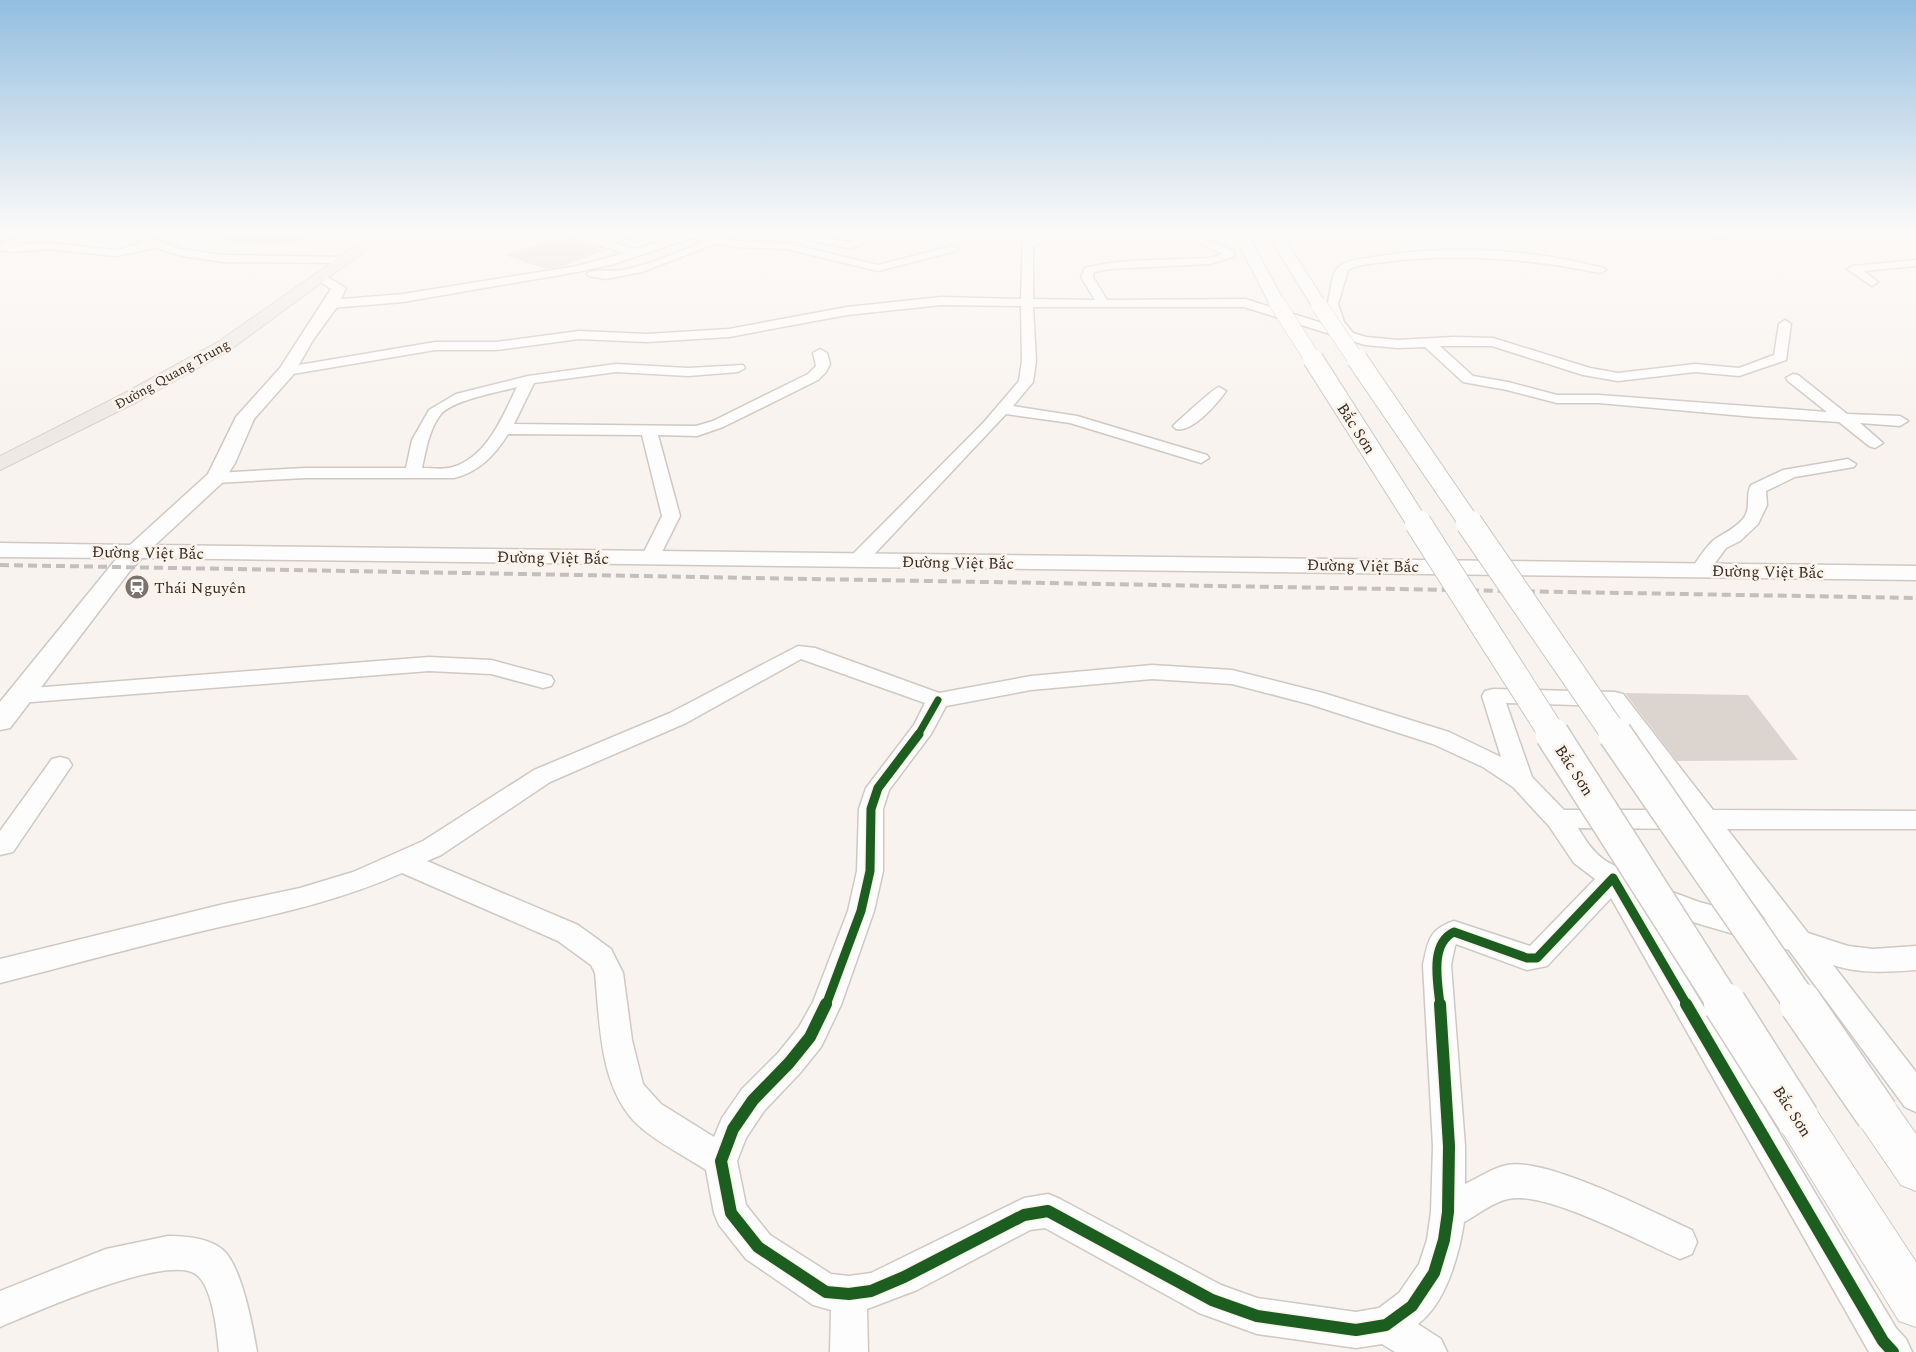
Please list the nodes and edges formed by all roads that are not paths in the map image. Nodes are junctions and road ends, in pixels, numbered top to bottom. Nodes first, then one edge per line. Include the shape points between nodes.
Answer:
1 (294, 296) edge
2 (335, 296) edge
3 (414, 296) edge
4 (1027, 296) edge
5 (1099, 296) edge
6 (1273, 296) edge
7 (1314, 296) edge
8 (1337, 296) edge
9 (1027, 302) junction
10 (1103, 303) junction
11 (332, 304) junction
12 (1785, 324) dead end
13 (1348, 335) junction
14 (1428, 342) junction
15 (820, 353) dead end
16 (738, 368) dead end
17 (287, 370) junction
18 (1793, 378) dead end
19 (528, 380) junction
20 (1219, 391) dead end
21 (1004, 409) junction
22 (1843, 417) junction
23 (1900, 421) dead end
24 (1181, 426) dead end
25 (503, 429) junction
26 (649, 430) junction
27 (1875, 443) dead end
28 (1201, 458) dead end
29 (0, 464) edge
30 (1848, 464) dead end
31 (413, 474) junction
32 (216, 478) junction
33 (0, 550) edge
34 (136, 551) junction
35 (650, 558) junction
36 (858, 560) junction
37 (1700, 570) junction
38 (1916, 573) edge
39 (543, 681) dead end
40 (938, 700) junction
41 (8, 708) edge
42 (60, 765) dead end
43 (1522, 781) junction
44 (1558, 819) junction
45 (1708, 820) junction
46 (1916, 820) edge
47 (0, 845) edge
48 (403, 862) junction
49 (1613, 878) junction
50 (1798, 942) junction
51 (1916, 958) edge
52 (0, 971) edge
53 (1916, 1097) edge
54 (721, 1161) junction
55 (1916, 1170) edge
56 (1448, 1212) junction
57 (1680, 1242) dead end
58 (849, 1294) junction
59 (1916, 1304) edge
60 (0, 1309) edge
61 (1386, 1325) junction
62 (238, 1352) edge
63 (849, 1352) edge
64 (1428, 1352) edge
65 (1893, 1352) edge

1 - 29 main road, Đường Quang Trung via 218,349
2 - 11 street
3 - 11 street
4 - 9 street
5 - 10 street
6 - 59 main road, Bắc Sơn, bridge
7 - 55 main road, bridge
8 - 13 street via 1332,304 1338,323
9 - 10 street
9 - 17 street via 941,301 829,313 747,330 676,337 579,336 496,346 435,346
9 - 21 street via 1028,373 1026,382
10 - 13 street via 1245,303
11 - 17 street
12 - 14 street via 1779,358 1739,372 1695,368 1606,377 1493,342
13 - 14 street via 1385,344
14 - 22 street via 1468,379 1557,399 1599,399 1672,407
15 - 26 street via 824,360 823,368 813,377 718,424 688,432
16 - 19 street via 688,372 616,368
17 - 32 street via 244,417
18 - 22 street
19 - 25 street
19 - 31 street via 461,397 436,410 420,440
20 - 24 street
21 - 28 street via 1078,420
21 - 36 street
22 - 23 street
22 - 27 street
25 - 26 street
25 - 31 street via 472,467 454,473
26 - 35 street via 671,516
30 - 37 street via 1806,470 1762,485 1757,489 1758,505 1752,520 1734,537 1720,544
31 - 32 street via 274,473
32 - 34 street
33 - 34 street, Đường Việt Bắc
34 - 35 street, Đường Việt Bắc
34 - 41 street via 102,588
35 - 36 street, Đường Việt Bắc
36 - 37 street, Đường Việt Bắc
37 - 38 street, Đường Việt Bắc
39 - 41 street via 491,667 429,664
40 - 43 street via 1030,683 1152,672 1232,677 1316,698 1441,738 1468,748
40 - 48 street via 798,652 678,718 542,776 446,840
40 - 54 street via 923,729 878,788 871,809 870,871 861,911 826,1005 810,1037 753,1100 733,1129
42 - 47 street via 4,845
43 - 44 street
43 - 45 street via 1493,696 1615,699
44 - 45 street
44 - 49 street via 1583,856
45 - 46 street
45 - 50 street
48 - 52 street via 300,900 224,915
48 - 54 street via 568,933 601,957 609,973 617,1040 629,1091 650,1116
49 - 50 street via 1696,912
49 - 56 street via 1536,958 1527,958 1454,932 1446,934 1442,940 1437,965 1449,1146
49 - 65 street via 1883,1341
50 - 51 street via 1848,958 1873,961
50 - 53 street
54 - 58 street via 731,1212 758,1247 826,1292
56 - 57 street via 1507,1182 1528,1183 1573,1194
56 - 61 street via 1434,1272 1412,1306
58 - 61 street via 871,1291 1024,1216 1048,1211 1212,1300 1257,1316 1356,1330
58 - 63 street
60 - 62 street via 120,1262 174,1251 196,1254 210,1262 232,1309
61 - 64 street

